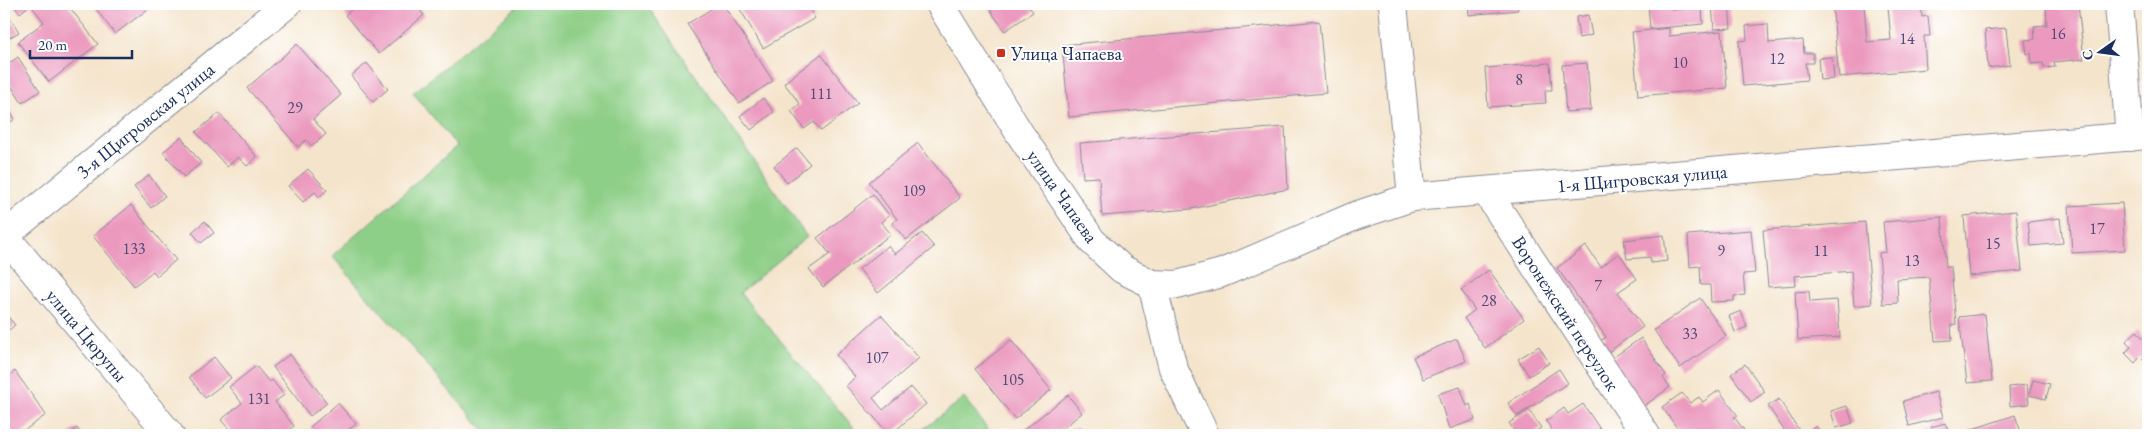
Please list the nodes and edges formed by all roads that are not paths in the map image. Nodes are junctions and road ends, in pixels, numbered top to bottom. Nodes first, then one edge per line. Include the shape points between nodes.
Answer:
1 (287, 4) edge
2 (940, 4) edge
3 (1393, 4) edge
4 (2119, 4) edge
5 (2139, 136) edge
6 (1486, 191) junction
7 (1412, 197) junction
8 (4, 236) edge
9 (1152, 284) junction
10 (170, 435) edge
11 (1205, 435) edge
12 (1646, 435) edge

1 - 8 street, 3-я Щигровская улица
2 - 9 street, улица Чапаева via 1020,134 1092,241 1122,268
3 - 7 street
4 - 5 street
5 - 6 street, 1-я Щигровская улица
6 - 7 street, 1-я Щигровская улица
6 - 12 street, Воронежский переулок
7 - 9 street, 1-я Щигровская улица via 1355,216 1222,273 1177,285
8 - 10 street, улица Цюрупы
9 - 11 street via 1173,368

